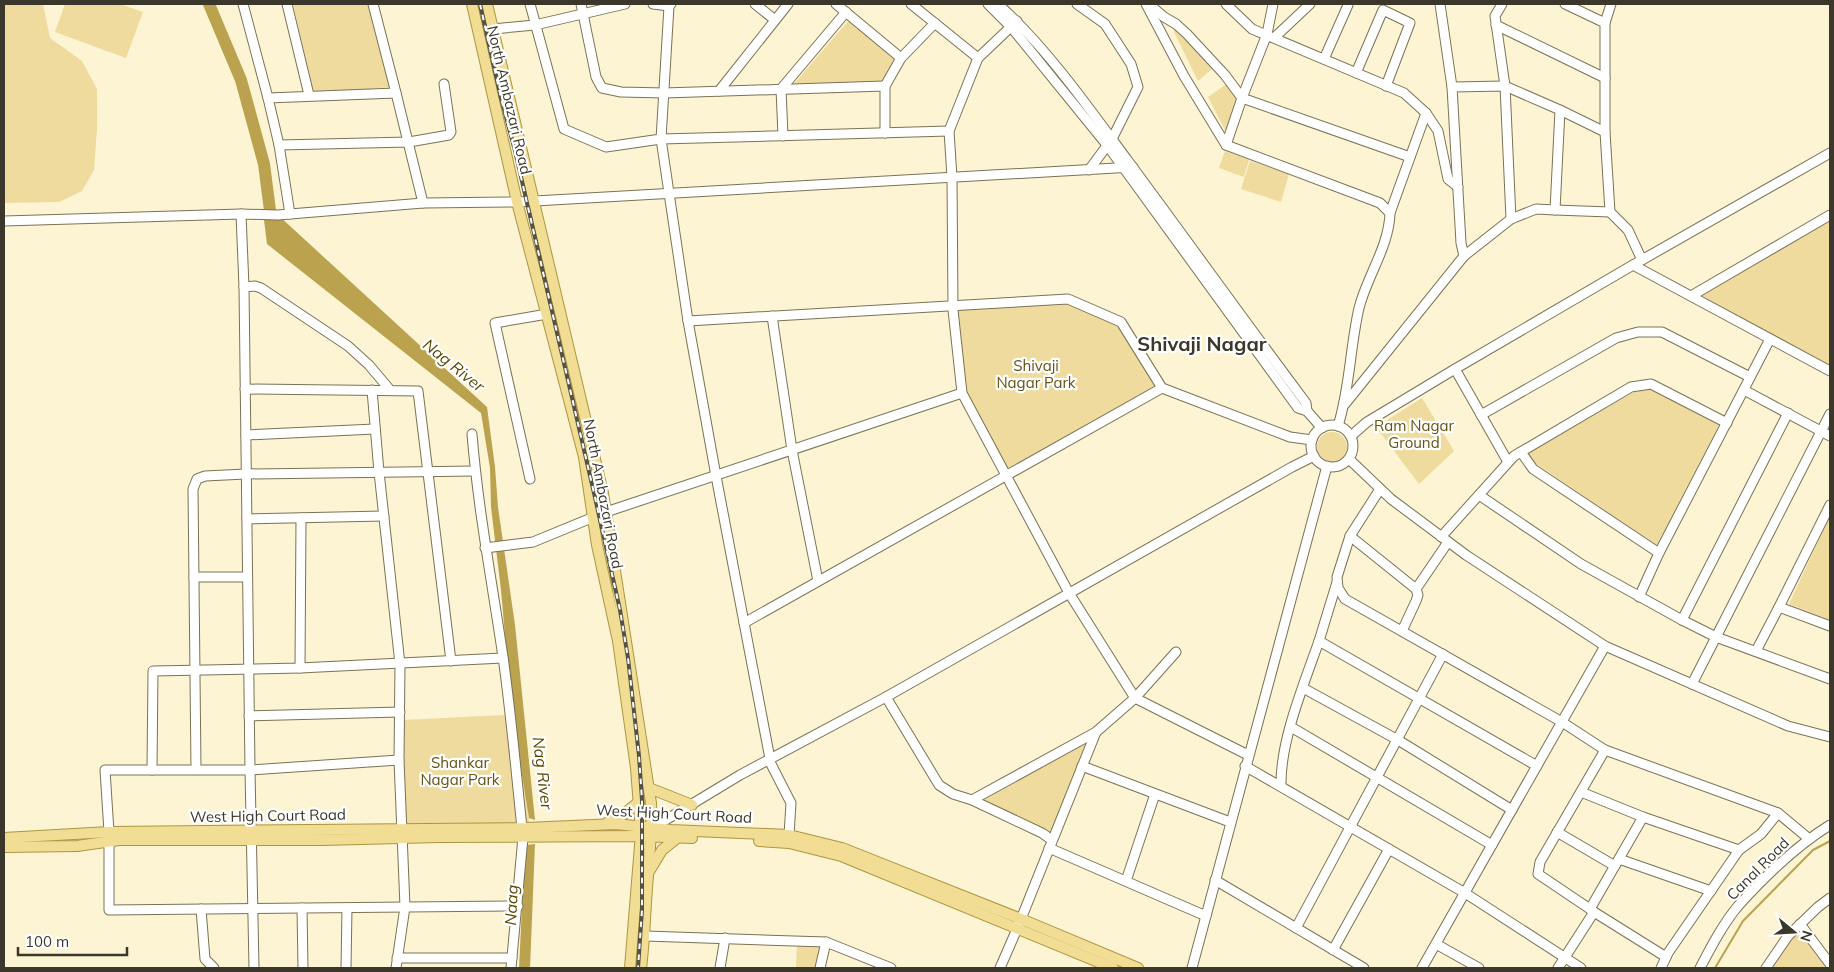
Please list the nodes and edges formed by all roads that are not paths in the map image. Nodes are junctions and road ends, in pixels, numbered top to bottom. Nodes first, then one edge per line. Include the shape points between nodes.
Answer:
1 (246, 4) edge
2 (287, 4) edge
3 (373, 4) edge
4 (472, 4) edge
5 (487, 4) edge
6 (530, 4) edge
7 (581, 4) edge
8 (625, 4) edge
9 (653, 4) edge
10 (755, 4) edge
11 (788, 4) edge
12 (836, 4) edge
13 (912, 4) edge
14 (988, 4) edge
15 (998, 4) edge
16 (1077, 4) edge
17 (1147, 4) edge
18 (1226, 4) edge
19 (1273, 4) edge
20 (1310, 4) edge
21 (1440, 4) edge
22 (1502, 4) edge
23 (1565, 4) edge
24 (1612, 4) edge
25 (670, 5) edge
26 (1348, 5) dead end
27 (846, 12) junction
28 (583, 14) junction
29 (775, 20) junction
30 (935, 23) junction
31 (1605, 23) junction
32 (1014, 24) junction
33 (535, 25) junction
34 (1496, 25) junction
35 (494, 29) junction
36 (1271, 36) junction
37 (901, 58) junction
38 (978, 58) junction
39 (1324, 59) junction
40 (1356, 73) junction
41 (1605, 78) junction
42 (444, 84) dead end
43 (885, 86) junction
44 (1386, 86) junction
45 (1505, 86) junction
46 (1452, 87) junction
47 (782, 89) junction
48 (719, 91) junction
49 (664, 92) junction
50 (396, 93) junction
51 (309, 96) junction
52 (268, 98) junction
53 (1242, 98) junction
54 (1560, 110) junction
55 (1426, 113) junction
56 (949, 130) junction
57 (885, 132) junction
58 (1604, 132) junction
59 (783, 136) junction
60 (662, 140) junction
61 (408, 142) junction
62 (1109, 142) junction
63 (279, 145) junction
64 (1226, 145) junction
65 (1830, 154) edge
66 (1410, 157) junction
67 (1128, 168) junction
68 (1089, 170) junction
69 (952, 177) junction
70 (1458, 188) junction
71 (669, 193) junction
72 (534, 201) junction
73 (517, 202) junction
74 (424, 203) junction
75 (1555, 210) junction
76 (1610, 212) junction
77 (1390, 213) junction
78 (241, 214) junction
79 (290, 214) junction
80 (1830, 215) edge
81 (1511, 219) junction
82 (4, 221) edge
83 (1464, 256) junction
84 (1642, 260) junction
85 (1633, 265) junction
86 (244, 287) junction
87 (1690, 296) junction
88 (954, 306) junction
89 (546, 314) junction
90 (772, 316) junction
91 (688, 321) junction
92 (1770, 339) junction
93 (1455, 369) junction
94 (1830, 371) edge
95 (1750, 377) junction
96 (1162, 388) junction
97 (245, 389) junction
98 (372, 390) junction
99 (390, 390) junction
100 (1744, 390) junction
101 (962, 393) junction
102 (1345, 404) junction
103 (1788, 413) junction
104 (1830, 414) edge
105 (1481, 415) junction
106 (1727, 422) junction
107 (1338, 426) junction
108 (375, 428) junction
109 (1322, 428) junction
110 (1821, 431) junction
111 (472, 434) dead end
112 (246, 435) junction
113 (1351, 436) junction
114 (1830, 436) edge
115 (1312, 440) junction
116 (792, 450) junction
117 (1521, 452) junction
118 (1314, 456) junction
119 (1349, 459) junction
120 (1508, 462) junction
121 (1327, 466) junction
122 (475, 471) junction
123 (379, 472) junction
124 (429, 472) junction
125 (246, 474) junction
126 (1006, 475) junction
127 (716, 476) junction
128 (530, 479) dead end
129 (1380, 488) junction
130 (1479, 495) junction
131 (1830, 505) edge
132 (606, 512) junction
133 (384, 516) junction
134 (301, 518) junction
135 (247, 519) junction
136 (593, 519) junction
137 (1350, 536) junction
138 (1445, 539) junction
139 (486, 548) junction
140 (1659, 553) junction
141 (248, 576) junction
142 (194, 577) junction
143 (818, 581) junction
144 (1337, 582) junction
145 (1416, 588) junction
146 (1069, 592) junction
147 (1639, 597) junction
148 (1779, 607) junction
149 (1682, 620) junction
150 (744, 623) junction
151 (1830, 626) edge
152 (1402, 631) junction
153 (1716, 637) junction
154 (1319, 641) junction
155 (1605, 646) junction
156 (1756, 651) junction
157 (1176, 652) dead end
158 (1443, 654) junction
159 (503, 658) junction
160 (451, 661) junction
161 (400, 664) junction
162 (300, 668) junction
163 (248, 669) junction
164 (195, 670) junction
165 (1830, 679) edge
166 (1692, 684) junction
167 (1303, 688) junction
168 (886, 697) junction
169 (1135, 698) junction
170 (1419, 699) junction
171 (400, 712) junction
172 (249, 716) junction
173 (1562, 722) junction
174 (1291, 727) junction
175 (1096, 732) junction
176 (1830, 737) edge
177 (1398, 740) junction
178 (1605, 750) junction
179 (1248, 755) junction
180 (400, 760) junction
181 (771, 760) junction
182 (1082, 766) junction
183 (1245, 766) junction
184 (1537, 766) junction
185 (196, 769) junction
186 (152, 770) junction
187 (250, 770) junction
188 (1377, 778) junction
189 (1281, 786) junction
190 (649, 788) junction
191 (1581, 792) junction
192 (1155, 794) junction
193 (972, 800) junction
194 (639, 802) junction
195 (692, 805) junction
196 (1512, 810) junction
197 (1778, 813) junction
198 (1643, 817) junction
199 (1230, 822) junction
200 (597, 824) junction
201 (1830, 825) edge
202 (1351, 827) junction
203 (522, 832) junction
204 (641, 832) junction
205 (1557, 832) junction
206 (402, 833) junction
207 (655, 833) junction
208 (252, 836) junction
209 (790, 836) junction
210 (4, 838) edge
211 (109, 838) junction
212 (677, 838) junction
213 (1808, 838) junction
214 (1050, 844) junction
215 (1492, 845) junction
216 (4, 847) edge
217 (1389, 849) junction
218 (1739, 850) junction
219 (1617, 862) junction
220 (648, 873) junction
221 (1215, 880) junction
222 (1126, 881) junction
223 (1711, 891) junction
224 (1465, 893) junction
225 (1830, 898) edge
226 (518, 906) junction
227 (404, 907) junction
228 (253, 908) junction
229 (302, 908) junction
230 (347, 908) junction
231 (201, 909) junction
232 (1592, 911) junction
233 (1206, 916) junction
234 (1019, 924) junction
235 (1800, 924) junction
236 (1296, 928) junction
237 (645, 936) junction
238 (725, 938) junction
239 (826, 942) junction
240 (1436, 944) junction
241 (1332, 950) junction
242 (1666, 957) junction
243 (397, 958) junction
244 (512, 958) junction
245 (1565, 958) junction
246 (1830, 964) edge
247 (214, 968) edge
248 (254, 968) edge
249 (303, 968) edge
250 (346, 968) edge
251 (396, 968) edge
252 (511, 968) edge
253 (630, 968) edge
254 (641, 968) edge
255 (720, 968) edge
256 (820, 968) edge
257 (890, 968) edge
258 (1000, 968) edge
259 (1113, 968) edge
260 (1138, 968) edge
261 (1192, 968) edge
262 (1364, 968) edge
263 (1422, 968) edge
264 (1479, 968) edge
265 (1558, 968) edge
266 (1581, 968) edge
267 (1661, 968) edge
268 (1700, 968) edge
269 (1766, 968) edge

1 - 52 street
2 - 51 street
3 - 50 street
4 - 73 main road, North Ambazari Road
5 - 35 main road, North Ambazari Road
6 - 33 street
7 - 28 street
8 - 28 street
9 - 25 street
10 - 29 street
11 - 29 street
12 - 27 street
13 - 30 street
14 - 32 street
15 - 32 street
16 - 62 street via 1105,24 1131,64 1138,87
17 - 53 street via 1176,24 1225,75
17 - 64 street via 1184,76
18 - 36 street via 1252,29
19 - 36 street
20 - 36 street
21 - 46 street
22 - 34 street via 1495,16
23 - 31 street
24 - 31 street
25 - 49 street
26 - 39 street
27 - 37 street
27 - 47 street
28 - 33 street
28 - 49 street via 596,77 602,88 621,92
29 - 48 street
30 - 37 street
30 - 38 street
31 - 41 street
32 - 38 street
32 - 62 street
33 - 35 street
33 - 60 street via 564,129 606,147
34 - 41 street
34 - 45 street
35 - 72 main road, North Ambazari Road
36 - 39 street
36 - 53 street
37 - 43 street
38 - 56 street
39 - 40 street
40 - 44 street
40 - 44 street via 1383,10 1410,22
41 - 58 street
42 - 61 street via 450,135
43 - 47 street
43 - 57 street
44 - 55 street via 1404,94
45 - 46 street
45 - 54 street
45 - 81 street
46 - 70 street
47 - 48 street
47 - 59 street
48 - 49 street
49 - 60 street
50 - 51 street
50 - 61 street
51 - 52 street
52 - 63 street
53 - 64 street
53 - 66 street
54 - 58 street
54 - 75 street
55 - 66 street
55 - 70 street via 1438,131 1448,179
56 - 57 street
56 - 69 street
57 - 59 street
58 - 76 street
59 - 60 street
60 - 71 street
61 - 63 street
61 - 74 street
62 - 67 street
62 - 68 street
63 - 79 street
64 - 77 street via 1380,203
65 - 84 street
66 - 77 street
67 - 68 street
67 - 109 street
68 - 69 street
69 - 71 street
69 - 88 street
70 - 83 street
71 - 72 street
71 - 91 street
72 - 73 street
72 - 132 main road, North Ambazari Road
73 - 74 street
73 - 89 main road, North Ambazari Road
74 - 79 street
75 - 76 street
75 - 81 street via 1536,209
76 - 84 street via 1628,230
77 - 102 street via 1389,228 1359,307
78 - 79 street
78 - 82 street
78 - 86 street
80 - 87 street
81 - 83 street
83 - 102 street
84 - 85 street
85 - 87 street
85 - 93 street
86 - 97 street
86 - 99 street via 261,288 348,346
87 - 92 street
88 - 90 street
88 - 96 street via 1068,299 1121,322
88 - 101 street
89 - 128 street via 495,323
89 - 136 main road, North Ambazari Road via 584,457
90 - 91 street
90 - 116 street
91 - 127 street
92 - 94 street
92 - 95 street
93 - 105 street
93 - 113 street via 1367,422
95 - 100 street
95 - 105 street via 1662,332 1638,332 1616,338
96 - 115 street via 1290,436
96 - 126 street
97 - 98 street
97 - 112 street
98 - 99 street
98 - 108 street
99 - 124 street via 418,391
100 - 103 street
100 - 106 street
101 - 116 street
101 - 126 street
102 - 107 street
103 - 110 street
103 - 149 street
104 - 110 street
105 - 120 street
106 - 117 street via 1651,384 1631,387
106 - 140 street
107 - 109 street
107 - 113 street
108 - 112 street
108 - 123 street
109 - 115 street
110 - 114 street
110 - 153 street
111 - 122 street
112 - 125 street
113 - 119 street via 1353,448
115 - 118 street
116 - 127 street
116 - 143 street
117 - 120 street
117 - 140 street via 1533,469
118 - 121 street
118 - 146 street
119 - 121 street via 1339,466
119 - 129 street
120 - 130 street
121 - 179 street
122 - 124 street
122 - 139 street
123 - 124 street
123 - 125 street
123 - 133 street
124 - 160 street
125 - 135 street
125 - 142 street via 197,479 193,489
126 - 143 street
126 - 146 street
127 - 132 street
127 - 150 street
129 - 137 street
129 - 138 street
130 - 138 street
130 - 147 street via 1582,564
131 - 148 street
132 - 136 street
132 - 190 main road, North Ambazari Road
133 - 134 street
133 - 161 street
134 - 135 street
134 - 162 street
135 - 141 street
136 - 139 street via 532,542
136 - 194 main road, North Ambazari Road via 618,641
137 - 144 street
137 - 145 street
138 - 145 street
138 - 155 street
139 - 159 street
140 - 147 street
141 - 142 street
141 - 163 street
142 - 164 street
143 - 150 street
144 - 152 street via 1345,599
144 - 154 street
145 - 152 street via 1418,596
146 - 168 street
146 - 169 street
147 - 149 street
148 - 151 street
148 - 156 street
149 - 153 street
150 - 181 street
152 - 158 street
153 - 156 street
153 - 166 street
154 - 167 street
154 - 170 street
155 - 166 street
155 - 173 street
156 - 165 street
157 - 169 street
158 - 170 street
158 - 173 street
159 - 160 street
159 - 203 street
160 - 161 street
161 - 162 street
161 - 171 street
162 - 163 street
163 - 164 street
163 - 172 street
164 - 185 street
164 - 186 street via 153,671
166 - 176 street via 1788,726
167 - 174 street
167 - 177 street
168 - 181 street
168 - 193 street via 939,785 952,794
169 - 175 street
169 - 179 street
170 - 177 street
170 - 184 street
171 - 172 street
171 - 180 street
172 - 187 street
173 - 178 street
173 - 184 street
174 - 188 street
174 - 189 street via 1281,770
175 - 182 street
175 - 193 street
177 - 188 street
177 - 196 street
178 - 191 street
178 - 197 street
179 - 183 street
180 - 187 street
180 - 206 street
181 - 195 street via 740,774
181 - 209 street via 791,803
182 - 192 street
182 - 214 street
183 - 189 street
183 - 199 street
184 - 196 street
185 - 186 street
185 - 187 street
186 - 211 street via 105,770
187 - 208 street
188 - 202 street
188 - 215 street
189 - 202 street
190 - 195 main road
190 - 207 main road, North Ambazari Road
191 - 198 street
191 - 205 street
192 - 199 street
192 - 222 street
193 - 214 street via 1042,833
194 - 200 main road via 616,820
194 - 204 main road, North Ambazari Road
195 - 207 street via 659,824
196 - 215 street
197 - 213 street
197 - 218 street via 1761,834
198 - 218 street
198 - 219 street
199 - 221 street
200 - 203 main road, West High Court Road
200 - 204 main road, West High Court Road via 616,824
201 - 213 street, Canal Road
202 - 217 street
202 - 236 street
203 - 204 main road, West High Court Road
203 - 206 main road, West High Court Road
203 - 226 street
204 - 207 main road, West High Court Road
204 - 253 main road, North Ambazari Road
205 - 219 street
205 - 232 street via 1540,862 1538,874
206 - 208 main road, West High Court Road
206 - 227 street
207 - 209 main road, West High Court Road
207 - 212 main road, West High Court Road
207 - 220 main road, North Ambazari Road
208 - 211 main road, West High Court Road
208 - 228 street
209 - 234 main road, West High Court Road via 842,848
210 - 211 main road, West High Court Road
211 - 216 main road, West High Court Road via 77,846
211 - 231 street via 109,910
212 - 220 main road via 662,850
212 - 234 main road, West High Court Road via 789,843 840,856
213 - 268 street, Canal Road via 1737,907
214 - 222 street
214 - 234 street
215 - 224 street
217 - 224 street
217 - 241 street
218 - 223 street
219 - 223 street
219 - 232 street
220 - 237 main road, North Ambazari Road
221 - 233 street
221 - 236 street
222 - 233 street
223 - 242 street
224 - 240 street
224 - 245 street
225 - 235 street
226 - 227 street
226 - 244 street
227 - 230 street
227 - 243 street
228 - 229 street
228 - 231 street
228 - 248 street
229 - 230 street
229 - 249 street
230 - 250 street
231 - 247 street via 205,959
232 - 242 street
232 - 245 street
233 - 261 street
234 - 258 street
234 - 259 main road, West High Court Road
234 - 260 main road, West High Court Road
235 - 246 street
235 - 269 street
236 - 241 street
237 - 238 street
237 - 254 main road, North Ambazari Road
238 - 239 street
238 - 255 street
239 - 256 street
239 - 257 street
240 - 263 street
240 - 264 street
241 - 262 street
242 - 267 street
243 - 244 street
243 - 251 street
244 - 252 street
245 - 265 street
245 - 266 street

